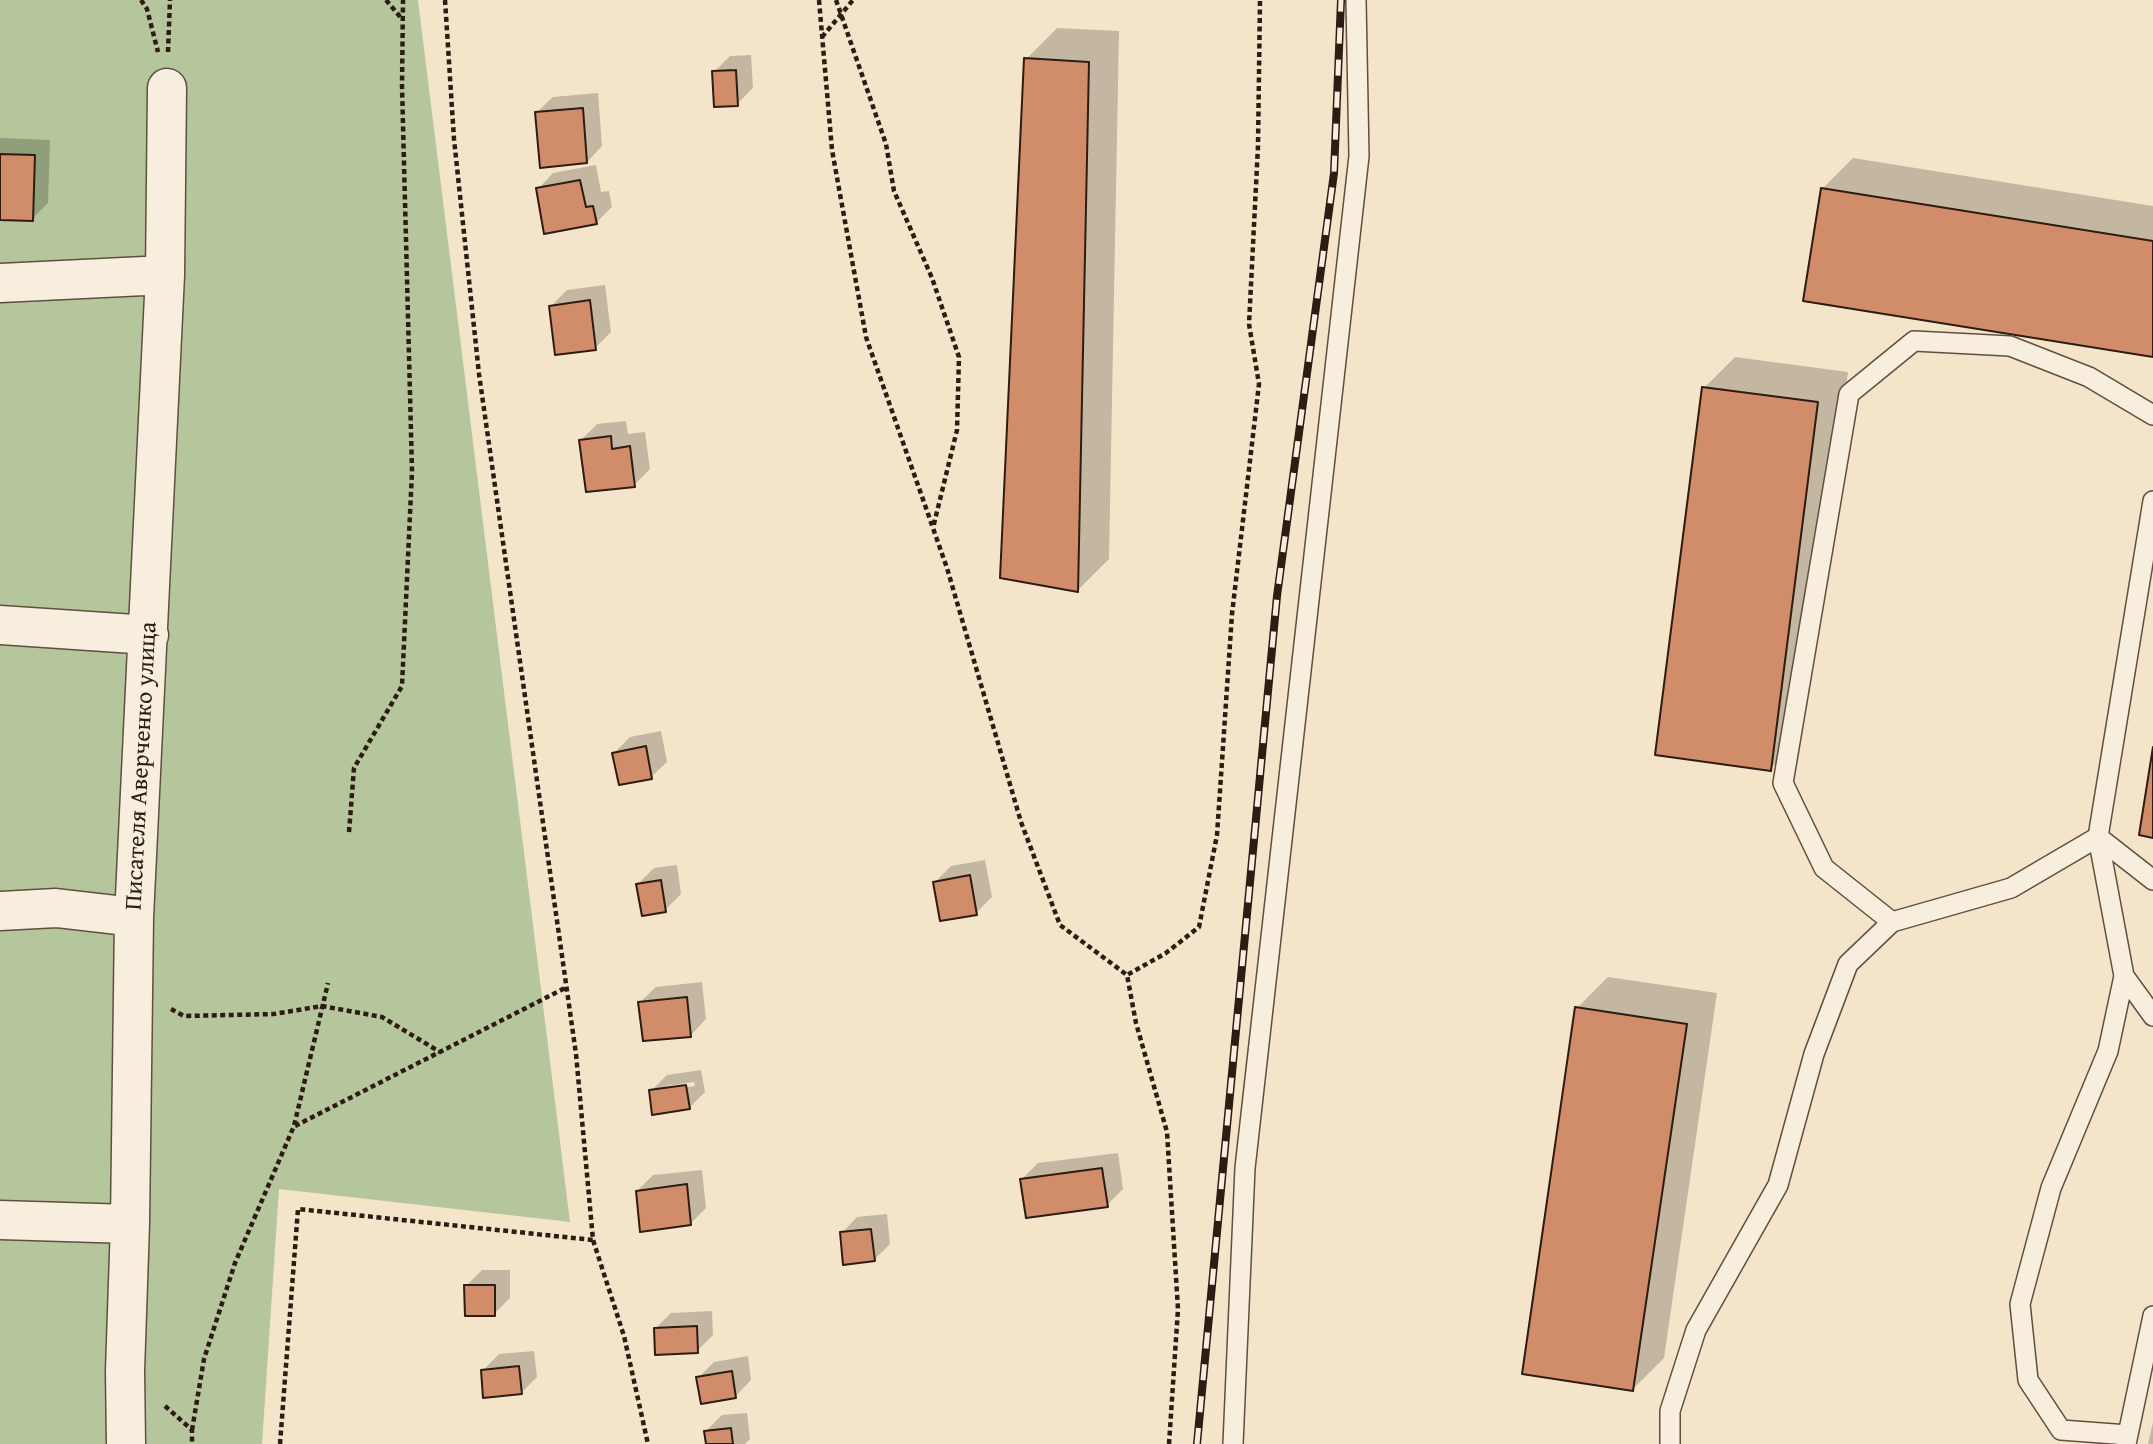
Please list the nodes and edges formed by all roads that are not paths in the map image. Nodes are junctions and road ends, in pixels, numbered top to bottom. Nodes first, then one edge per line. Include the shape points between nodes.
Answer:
1 (1356, 0) edge
2 (167, 88) road end
3 (165, 275) junction
4 (0, 283) edge
5 (2153, 415) edge
6 (2153, 501) edge
7 (0, 625) edge
8 (149, 635) junction
9 (2098, 837) junction
10 (2153, 880) edge
11 (0, 911) edge
12 (134, 916) junction
13 (1892, 922) junction
14 (2124, 976) junction
15 (2153, 1016) edge
16 (0, 1220) edge
17 (130, 1224) junction
18 (2153, 1316) edge
19 (2127, 1440) edge
20 (126, 1444) edge
21 (1233, 1444) edge
22 (1670, 1444) edge

1 - 21 lane via 1359,156 1245,1168
2 - 3 street, Писателя Аверченко улица
3 - 4 street
3 - 8 street, Писателя Аверченко улица
5 - 13 lane via 2089,377 2010,346 1914,341 1849,394 1783,783 1824,868
6 - 9 lane
7 - 8 street
8 - 12 street, Писателя Аверченко улица
9 - 10 lane
9 - 13 lane via 2011,888
9 - 14 lane
11 - 12 street via 56,908
12 - 17 street, Писателя Аверченко улица
13 - 22 lane via 1848,964 1814,1054 1778,1185 1696,1329 1670,1411
14 - 15 lane
14 - 19 lane via 2108,1051 2051,1188 2020,1304 2028,1380 2061,1430
16 - 17 street
17 - 20 street, Писателя Аверченко улица
18 - 19 lane

